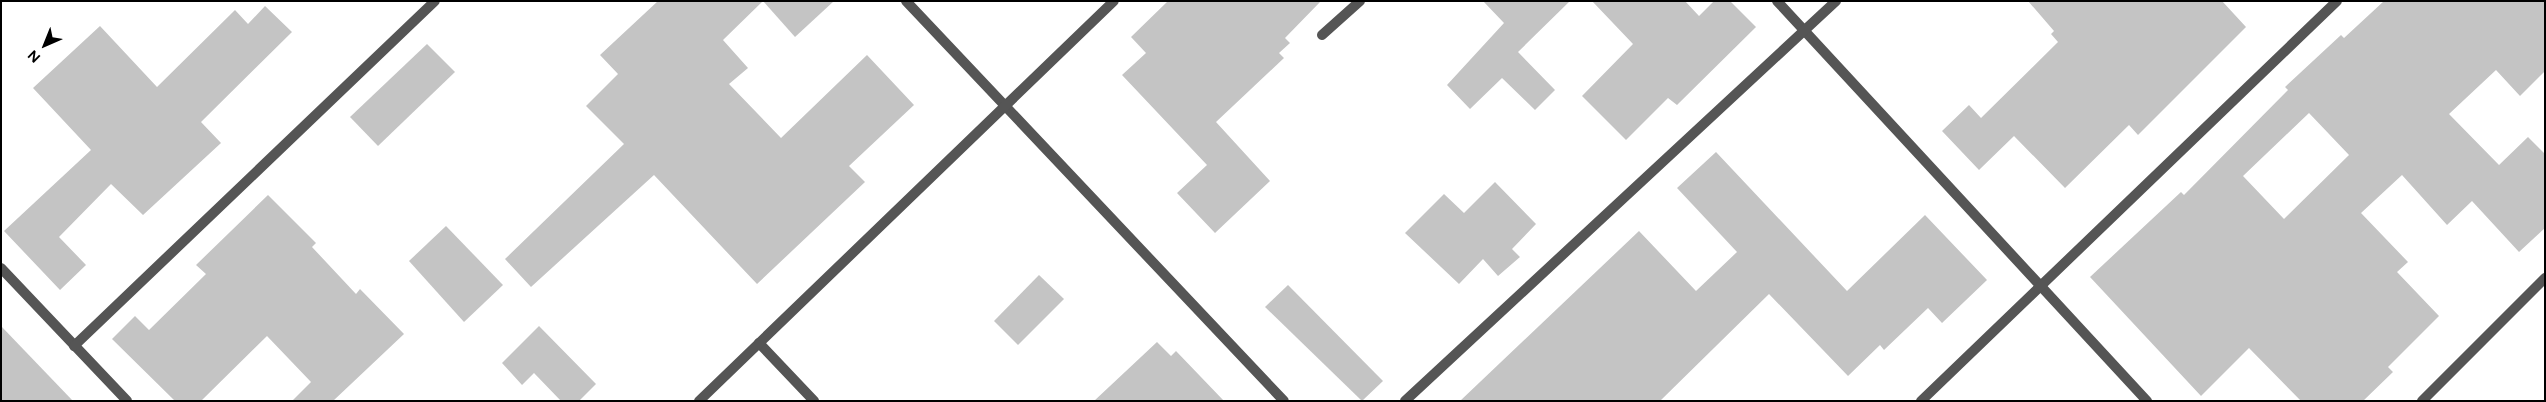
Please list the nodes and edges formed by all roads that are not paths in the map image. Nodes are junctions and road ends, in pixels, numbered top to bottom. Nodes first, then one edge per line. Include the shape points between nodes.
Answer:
1 (435, 1) edge
2 (906, 1) edge
3 (1114, 1) edge
4 (1360, 1) edge
5 (1777, 1) edge
6 (1836, 1) edge
7 (2337, 1) edge
8 (1804, 31) junction
9 (1322, 35) dead end
10 (1005, 105) junction
11 (1, 268) edge
12 (2545, 278) edge
13 (2041, 286) junction
14 (759, 343) junction
15 (74, 346) junction
16 (126, 401) edge
17 (699, 401) edge
18 (814, 401) edge
19 (1284, 401) edge
20 (1406, 401) edge
21 (1921, 401) edge
22 (2147, 401) edge
23 (2422, 401) edge

1 - 15 street
2 - 10 street
3 - 10 street
4 - 9 street
5 - 8 street
6 - 8 street
7 - 13 street
8 - 13 street
8 - 20 street
10 - 14 street
10 - 19 street
11 - 15 street
12 - 23 street
13 - 21 street
13 - 22 street
14 - 17 street
14 - 18 street
15 - 16 street

